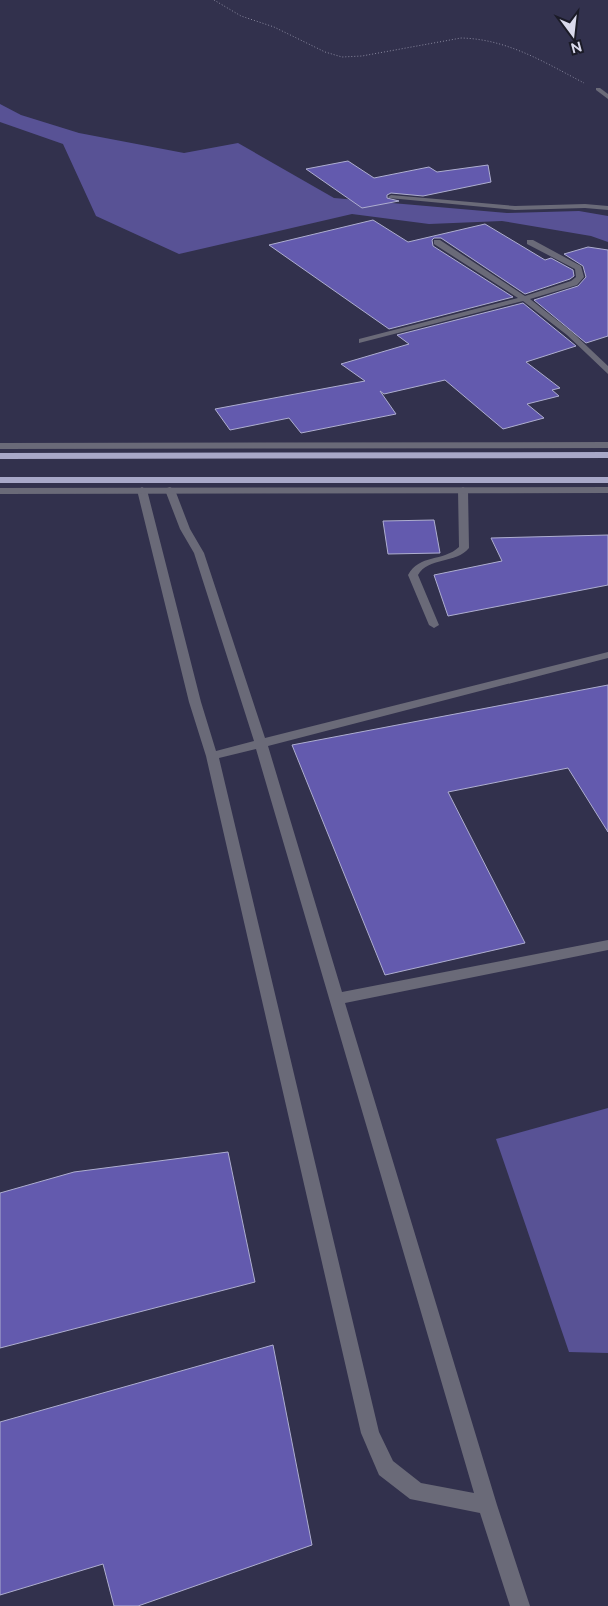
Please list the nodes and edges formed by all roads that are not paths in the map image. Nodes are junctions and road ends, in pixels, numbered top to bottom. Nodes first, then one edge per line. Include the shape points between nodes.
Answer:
1 (598, 89) road end
2 (608, 97) edge
3 (390, 197) dead end
4 (608, 208) edge
5 (437, 242) dead end
6 (530, 242) dead end
7 (522, 299) junction
8 (362, 341) dead end
9 (608, 371) edge
10 (608, 445) edge
11 (0, 446) edge
12 (0, 456) edge
13 (608, 456) edge
14 (0, 480) edge
15 (608, 480) edge
16 (142, 490) junction
17 (170, 490) junction
18 (463, 490) junction
19 (608, 490) edge
20 (0, 491) edge
21 (434, 625) dead end
22 (608, 655) edge
23 (261, 744) junction
24 (210, 750) junction
25 (608, 945) edge
26 (336, 1000) junction
27 (487, 1505) junction
28 (520, 1606) edge

1 - 2 street
3 - 4 street via 515,208
5 - 7 street
6 - 7 street via 578,268 580,277 574,283
7 - 8 street
7 - 9 street via 556,321
10 - 11 street
12 - 13 highway
14 - 15 highway
16 - 17 street
16 - 20 street
16 - 24 street
17 - 18 street
17 - 23 street via 199,553
18 - 19 street
18 - 21 street via 464,548 460,554 414,570 413,575
22 - 23 street
23 - 24 street
23 - 26 street
24 - 27 street via 370,1433 386,1468 417,1492
25 - 26 street
26 - 27 street
27 - 28 street

